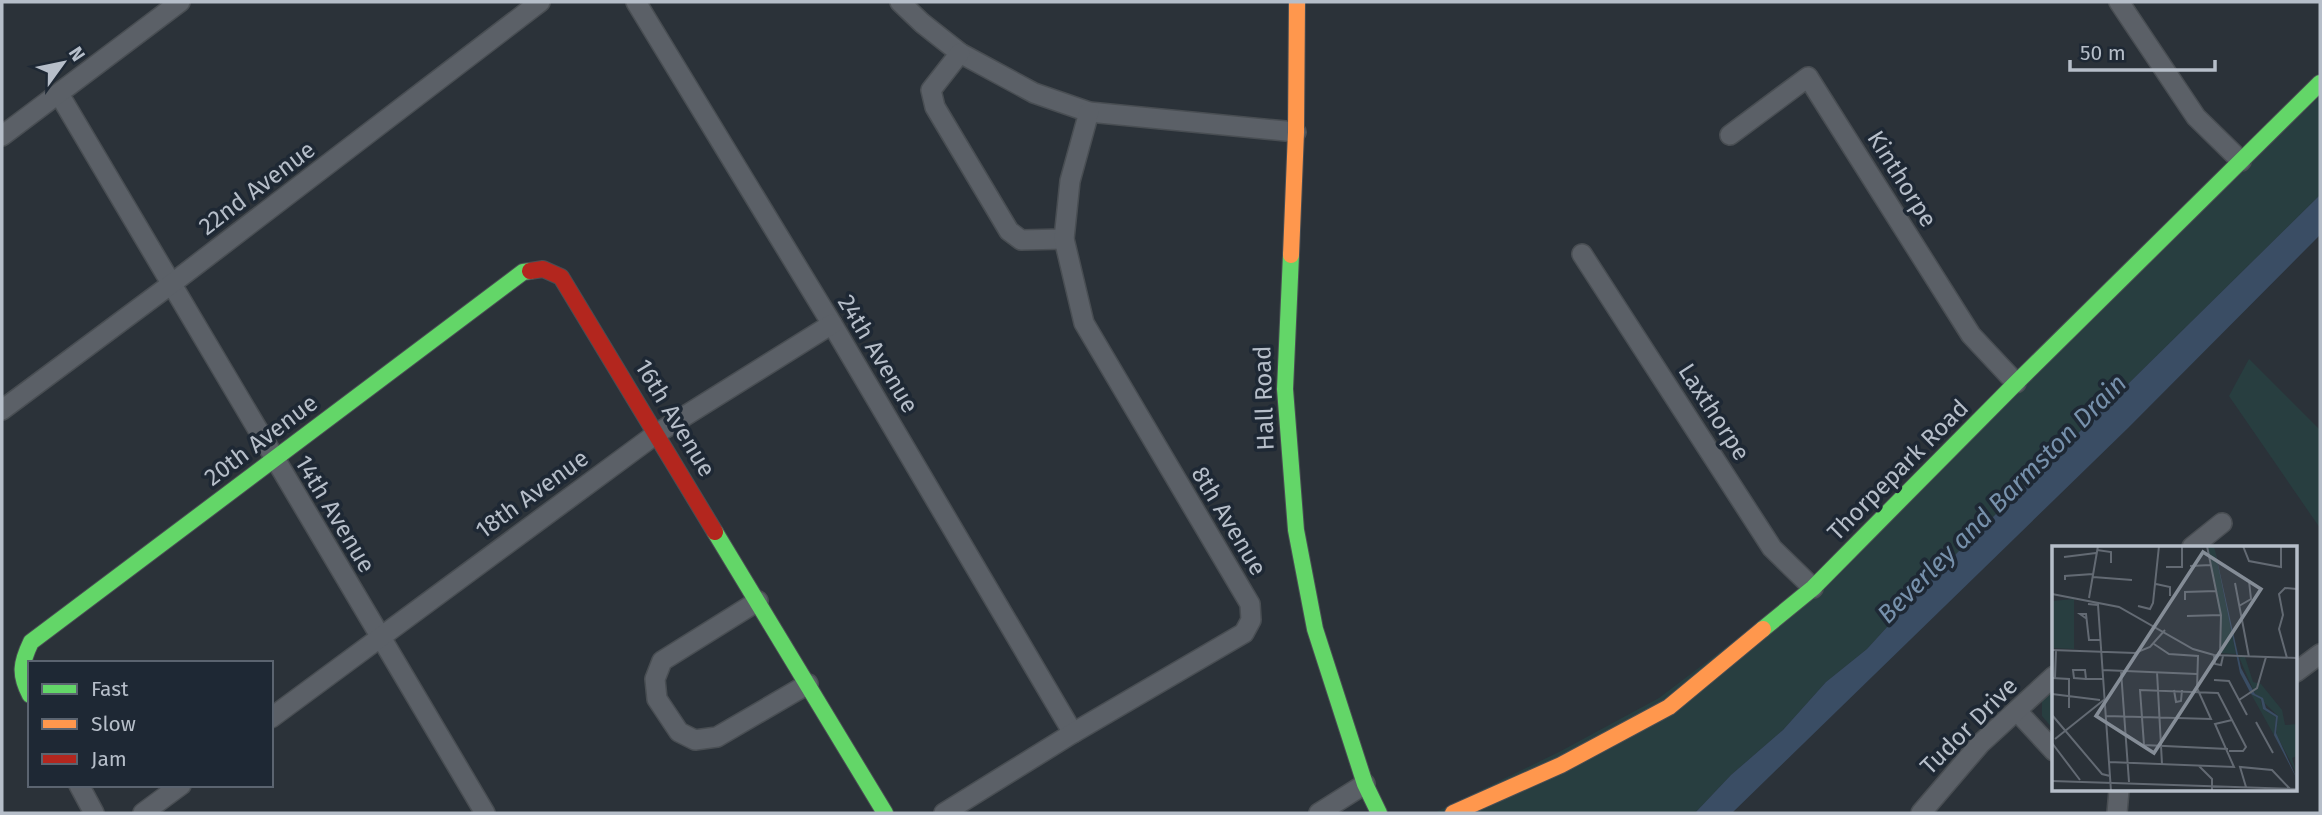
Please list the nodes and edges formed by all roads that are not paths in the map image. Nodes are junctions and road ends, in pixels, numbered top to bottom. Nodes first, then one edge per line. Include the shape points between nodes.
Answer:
1 (180, 2) edge
2 (540, 2) edge
3 (636, 2) edge
4 (900, 2) edge
5 (1297, 2) edge
6 (2119, 2) edge
7 (960, 52) junction
8 (2320, 83) edge
9 (59, 94) junction
10 (1089, 112) junction
11 (1296, 132) junction
12 (1730, 135) dead end
13 (2, 136) edge
14 (2241, 160) junction
15 (1064, 239) junction
16 (1583, 254) dead end
17 (542, 269) joint
18 (170, 285) junction
19 (832, 324) junction
20 (2015, 383) junction
21 (2, 410) edge
22 (656, 433) junction
23 (274, 458) junction
24 (2222, 523) dead end
25 (2193, 546) edge
26 (1814, 588) junction
27 (758, 601) junction
28 (380, 637) junction
29 (2320, 654) edge
30 (2298, 670) edge
31 (2052, 678) edge
32 (808, 684) junction
33 (28, 691) edge
34 (2017, 711) junction
35 (273, 717) edge
36 (1073, 733) junction
37 (2052, 749) edge
38 (1365, 784) junction
39 (80, 787) edge
40 (178, 787) edge
41 (2119, 790) edge
42 (94, 813) edge
43 (143, 813) edge
44 (485, 813) edge
45 (885, 813) edge
46 (944, 813) edge
47 (1319, 813) edge
48 (1379, 813) edge
49 (1453, 813) edge
50 (1921, 813) edge
51 (2118, 813) edge

1 - 9 street
2 - 18 street, 22nd Avenue
3 - 19 street, 24th Avenue
4 - 7 street
5 - 11 street, Hall Road
6 - 14 street via 2196,117
7 - 10 street via 1034,93
7 - 15 street via 931,90 935,107 1009,231 1021,240
8 - 14 street, Thorpepark Road
9 - 13 street
9 - 18 street, 14th Avenue
10 - 11 street
10 - 15 street, 8th Avenue via 1070,181
11 - 38 street, Hall Road via 1285,389 1296,530 1315,629
12 - 20 street, Kinthorpe via 1808,77 1971,335
14 - 20 street, Thorpepark Road
15 - 36 street, 8th Avenue via 1084,323 1250,604 1251,620 1244,633
16 - 26 street, Laxthorpe via 1772,548
17 - 22 street, 16th Avenue via 561,277
17 - 23 street, 20th Avenue via 523,272
18 - 21 street, 22nd Avenue
18 - 23 street, 14th Avenue
19 - 22 street, 18th Avenue
19 - 36 street, 24th Avenue
20 - 26 street, Thorpepark Road
22 - 27 street, 16th Avenue
22 - 28 street, 18th Avenue
23 - 28 street, 14th Avenue
23 - 33 street, 20th Avenue via 31,642 20,664
24 - 25 street
26 - 49 street, Thorpepark Road via 1668,707 1561,765
27 - 32 street, 16th Avenue
27 - 32 street via 662,661 655,679 657,699 679,732 695,740 717,737
28 - 35 street, 18th Avenue
28 - 44 street, 14th Avenue
29 - 30 street
31 - 34 street, Tudor Drive
32 - 45 street, 16th Avenue
34 - 37 street
34 - 50 street, Tudor Drive via 1980,744
36 - 46 street, 8th Avenue
38 - 47 street
38 - 48 street, Hall Road
39 - 42 street
40 - 43 street
41 - 51 street

